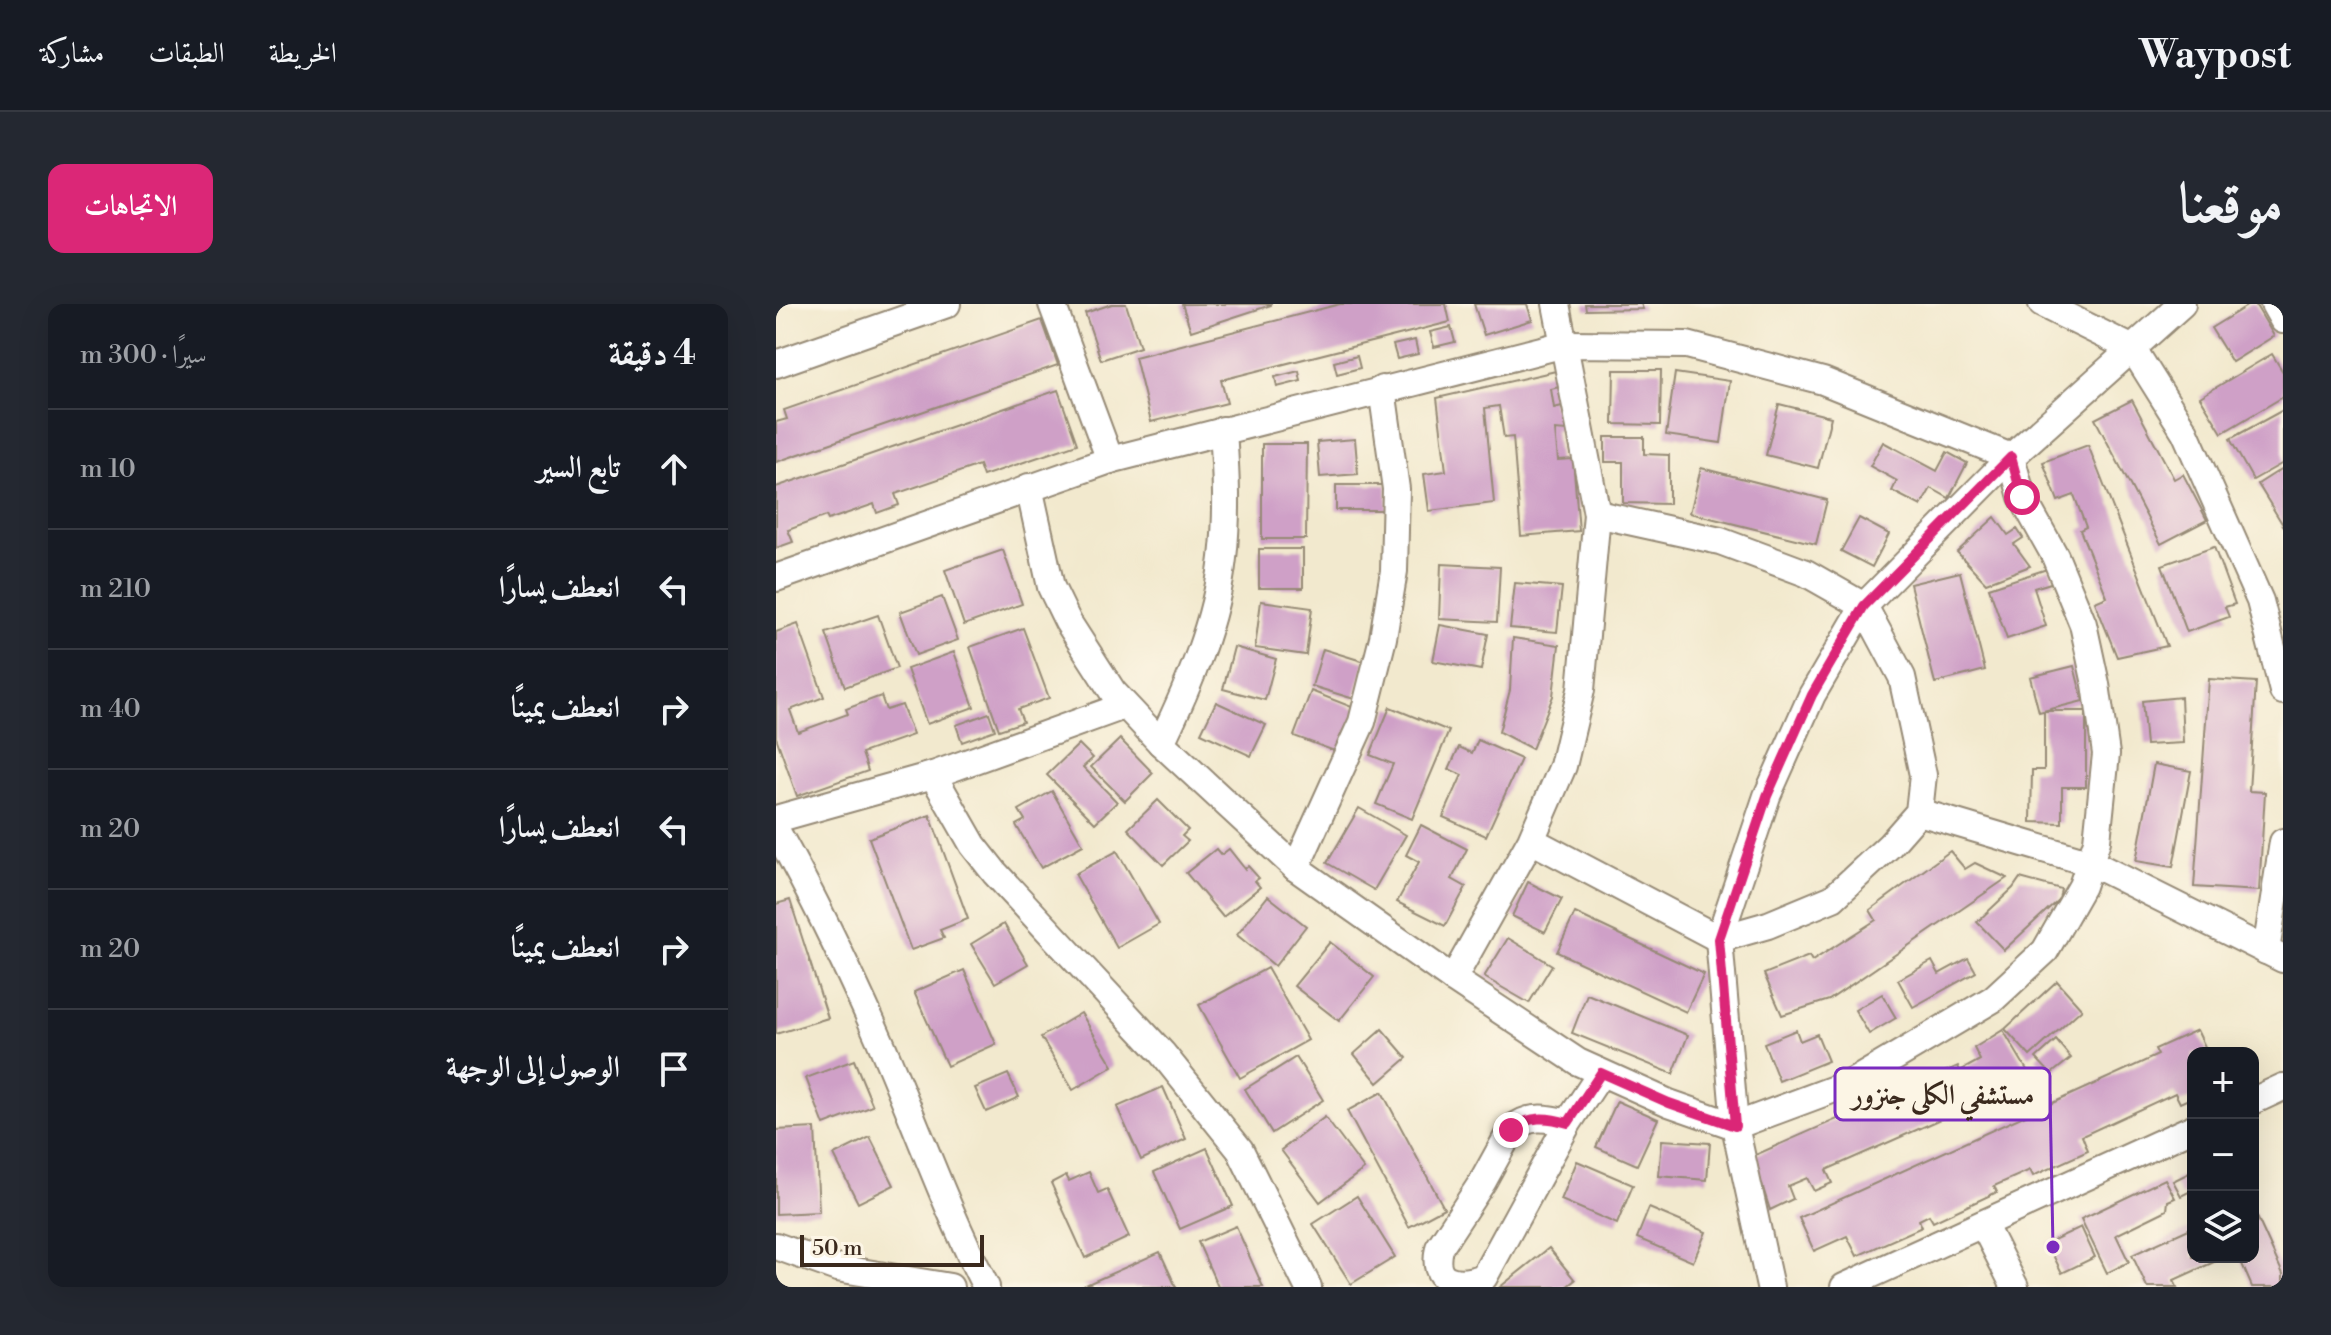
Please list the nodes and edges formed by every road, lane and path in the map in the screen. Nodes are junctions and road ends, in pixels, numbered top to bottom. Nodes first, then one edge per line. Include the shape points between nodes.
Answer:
1 (947, 304) edge
2 (1052, 304) edge
3 (1556, 304) edge
4 (2042, 304) edge
5 (2182, 304) edge
6 (2274, 304) edge
7 (2086, 315) edge
8 (2283, 320) edge
9 (1565, 344) junction
10 (2133, 349) junction
11 (776, 364) edge
12 (1382, 389) junction
13 (1223, 430) junction
14 (2011, 457) junction
15 (1110, 460) junction
16 (1029, 487) junction
17 (1597, 514) junction
18 (776, 578) edge
19 (1864, 606) junction
20 (2281, 677) edge
21 (1124, 706) junction
22 (1161, 743) junction
23 (933, 775) junction
24 (1919, 812) junction
25 (776, 819) edge
26 (776, 830) edge
27 (1531, 840) junction
28 (2283, 842) edge
29 (2091, 863) junction
30 (1296, 868) junction
31 (1719, 939) junction
32 (2274, 955) edge
33 (1453, 979) junction
34 (1601, 1073) junction
35 (2283, 1087) edge
36 (2259, 1098) edge
37 (1568, 1123) junction
38 (1735, 1126) junction
39 (2187, 1131) edge
40 (1983, 1224) junction
41 (776, 1246) edge
42 (950, 1287) edge
43 (986, 1287) edge
44 (1308, 1287) edge
45 (1770, 1287) edge
46 (1844, 1287) edge
47 (2015, 1287) edge

1 - 11 street
2 - 15 street
3 - 9 street
4 - 7 street
5 - 10 street
6 - 8 street
7 - 10 street
9 - 12 street
9 - 14 street via 1687,345 1823,381
9 - 17 street
10 - 14 street
10 - 20 street via 2185,432 2230,530 2260,601
12 - 13 street
12 - 30 street via 1396,489 1394,571 1383,638 1362,722
13 - 15 street
13 - 22 street via 1223,562 1188,688
14 - 19 street
14 - 29 street via 2022,497 2055,556 2083,624 2096,684 2106,754
15 - 16 street
16 - 18 street
16 - 21 street via 1051,587 1089,658
17 - 19 street via 1720,541 1806,573
17 - 27 street via 1581,690 1563,766
19 - 24 street via 1902,677 1923,775
19 - 31 street via 1812,695 1767,796
21 - 22 street
21 - 23 street
22 - 30 street
23 - 25 street
23 - 44 street via 995,873 1162,1053 1240,1150
24 - 29 street
24 - 31 street via 1833,898
26 - 43 street via 853,981 954,1226
27 - 31 street
27 - 33 street
28 - 32 street
29 - 32 street
29 - 38 street via 2045,951 1993,999 1853,1082
30 - 33 street
31 - 38 street
33 - 34 street
34 - 37 street
34 - 38 street
35 - 36 street
37 - 37 street via 1484,1277 1472,1284 1448,1282 1439,1271 1439,1248 1511,1130 1536,1118
38 - 45 street
39 - 40 street
40 - 46 street
40 - 47 street
41 - 42 street via 837,1268

